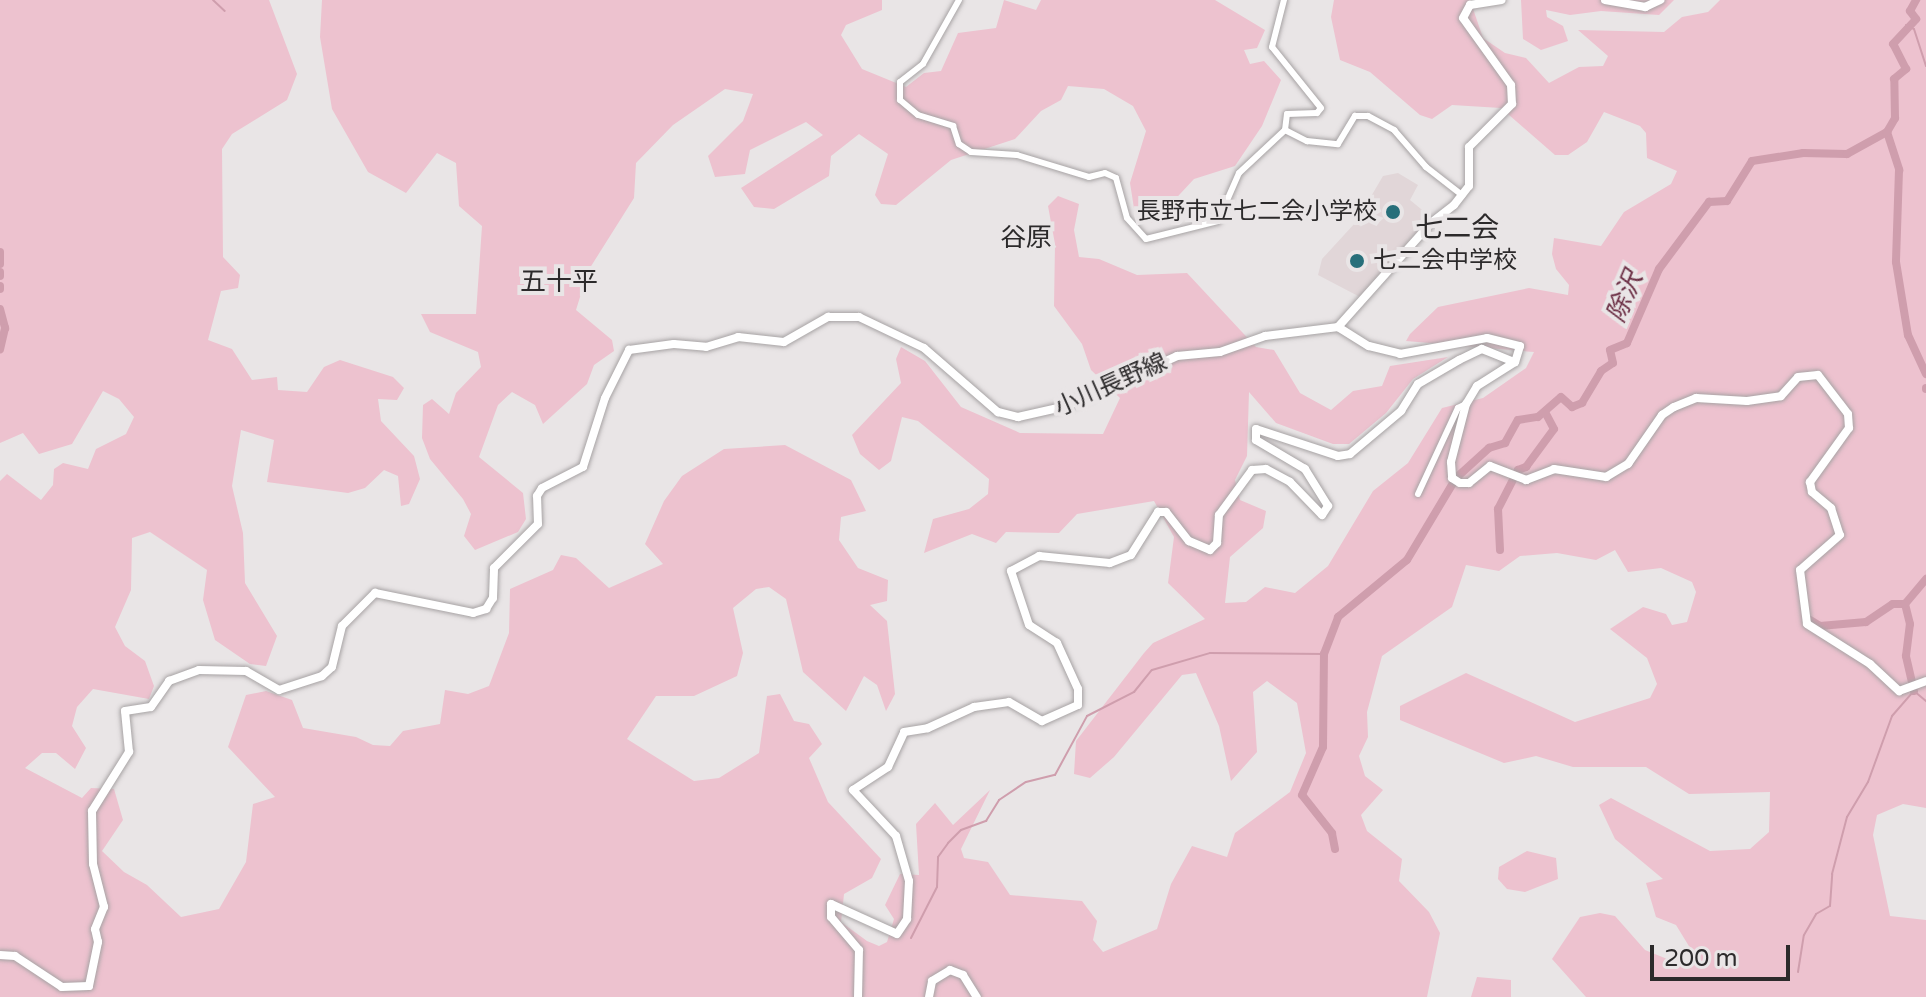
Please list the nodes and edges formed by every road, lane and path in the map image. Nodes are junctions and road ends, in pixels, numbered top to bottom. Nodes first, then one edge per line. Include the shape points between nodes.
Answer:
1 (959, 0) edge
2 (1284, 0) edge
3 (1502, 0) edge
4 (1605, 0) edge
5 (1660, 0) edge
6 (1285, 130) junction
7 (1462, 195) junction
8 (1338, 327) junction
9 (1515, 362) junction
10 (1466, 404) junction
11 (1418, 494) dead end
12 (1926, 681) edge
13 (0, 955) edge
14 (858, 997) edge
15 (929, 997) edge
16 (977, 997) edge

1 - 6 street via 923,64 900,82 900,100 918,115 953,126 959,144 971,152 1017,155 1089,177 1105,173 1116,178 1127,218 1146,239 1218,221 1239,173
2 - 6 street via 1272,47 1321,108 1317,113 1290,111
3 - 7 main road via 1470,5 1463,13 1513,96 1508,111 1469,147 1469,186
4 - 5 main road via 1645,7
6 - 7 street via 1307,141 1338,144 1355,116 1368,116 1394,130 1426,167
7 - 8 main road
8 - 9 main road via 1369,346 1400,354 1505,339 1520,346
8 - 13 main road, 小川長野線 via 1265,336 1220,352 1177,356 1067,406 1018,417 998,412 924,348 859,317 828,317 784,342 738,337 706,347 674,344 629,350 605,398 583,467 542,488 537,496 538,524 494,568 493,598 486,609 473,613 375,593 342,626 332,667 322,676 279,690 246,671 199,670 169,681 151,707 125,711 129,752 92,811 93,864 104,907 95,929 98,942 89,986 62,987 15,956
9 - 10 main road via 1477,386
9 - 14 main road via 1482,349 1459,360 1418,384 1401,411 1350,454 1338,456 1256,429 1256,440 1305,469 1328,506 1322,515 1290,482 1266,469 1252,470 1219,515 1217,543 1210,550 1189,541 1166,512 1158,512 1131,555 1110,563 1039,556 1011,571 1034,633 1057,643 1078,689 1078,705 1042,721 1009,702 974,707 928,728 904,732 888,767 853,790 896,836 909,881 907,919 897,934 831,904 831,917 859,950
10 - 11 street via 1458,408
10 - 12 main road via 1451,462 1452,478 1460,483 1469,483 1490,466 1526,480 1554,469 1606,477 1628,464 1674,407 1696,398 1781,396 1798,377 1818,375 1848,414 1849,428 1810,482 1812,492 1831,508 1840,535 1800,570 1807,624 1870,664 1899,691
15 - 16 main road via 932,981 950,970 963,975

